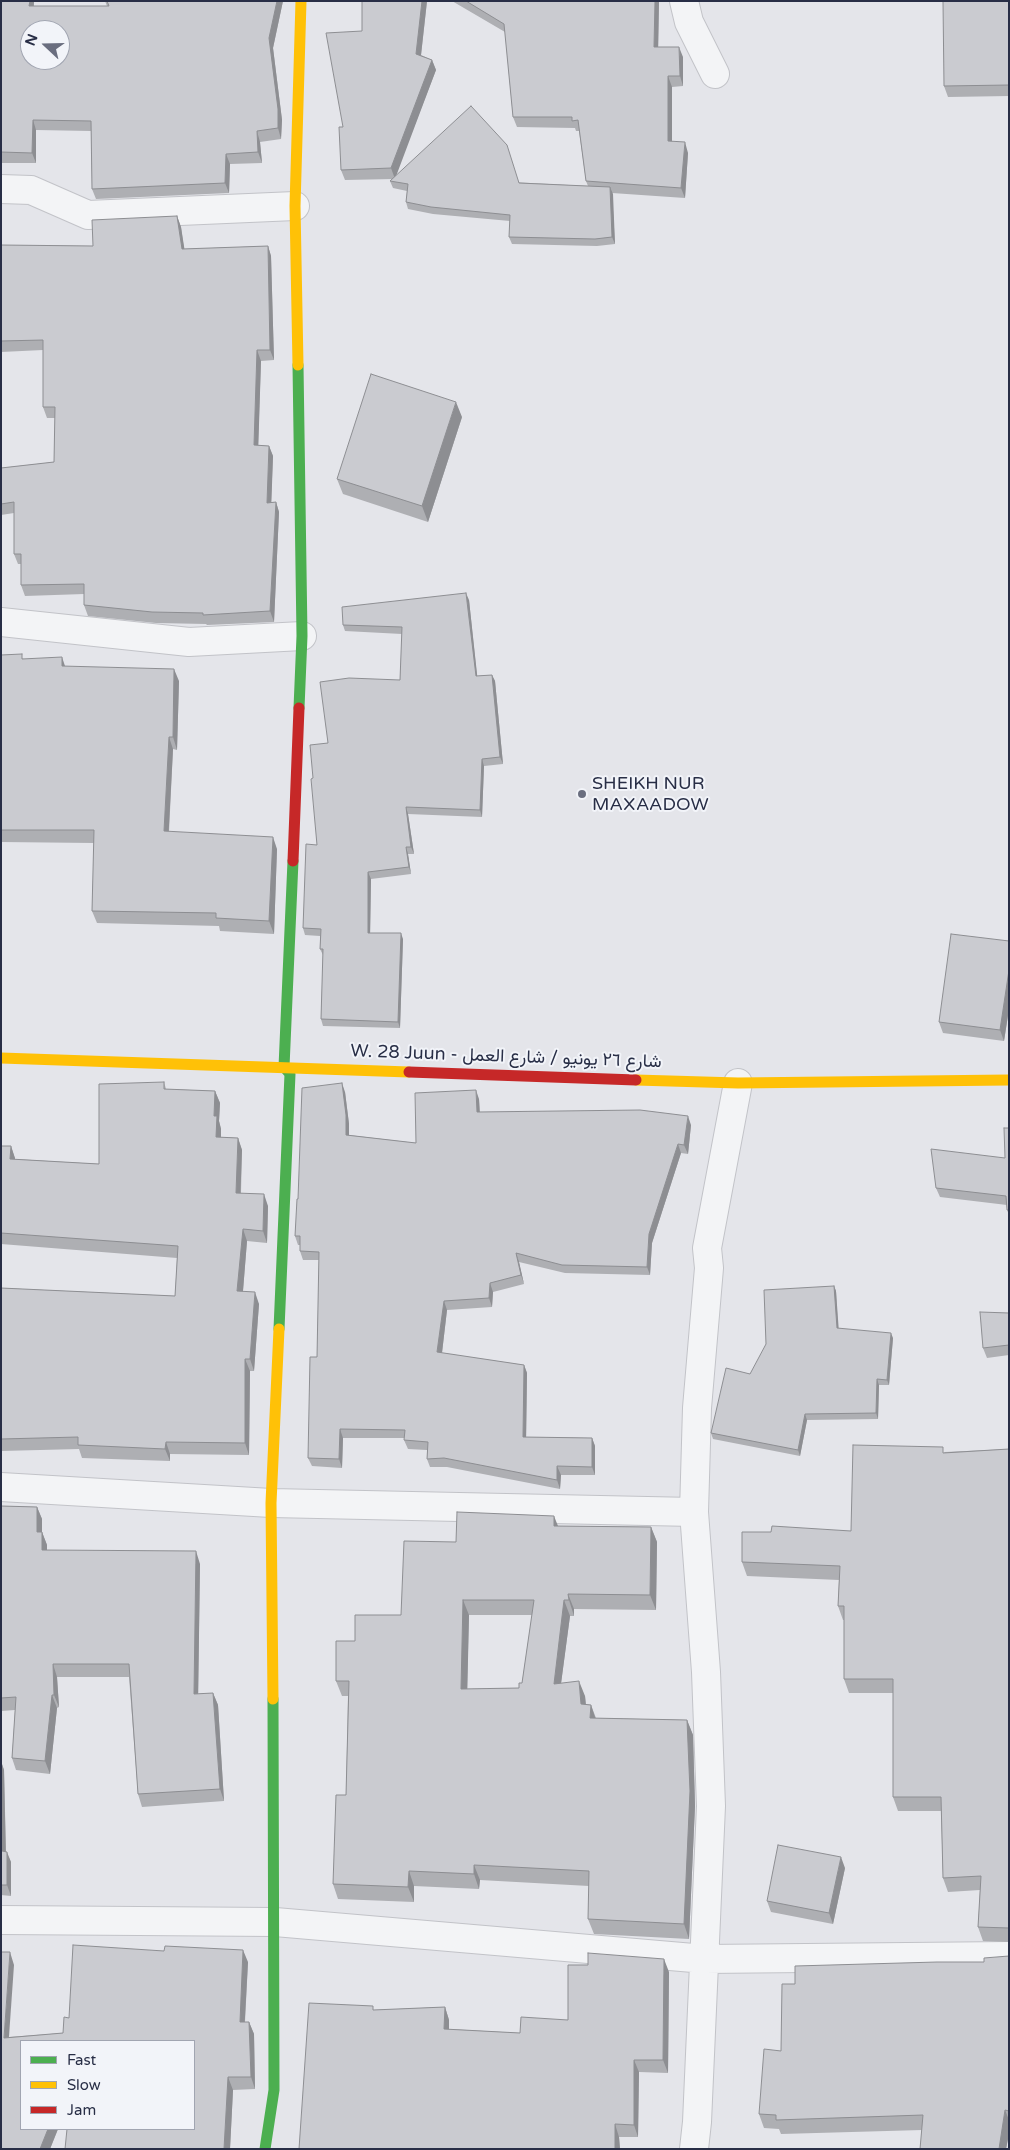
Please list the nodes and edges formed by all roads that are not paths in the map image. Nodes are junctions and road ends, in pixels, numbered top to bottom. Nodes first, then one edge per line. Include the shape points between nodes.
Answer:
1 (301, 1) edge
2 (684, 1) edge
3 (715, 74) dead end
4 (1, 189) edge
5 (295, 206) junction
6 (1, 622) edge
7 (302, 636) junction
8 (1, 1058) edge
9 (284, 1067) junction
10 (1009, 1080) edge
11 (738, 1083) junction
12 (1, 1487) edge
13 (271, 1503) junction
14 (694, 1512) junction
15 (1, 1920) edge
16 (275, 1922) junction
17 (1009, 1956) edge
18 (705, 1959) junction
19 (265, 2149) edge
20 (694, 2149) edge

1 - 5 street
2 - 3 street via 690,22
4 - 5 street via 31,190 88,215
5 - 7 street
6 - 7 street via 189,642
7 - 9 street
8 - 9 street, W. 28 Juun - شارع ٢٦ يونيو / شارع العمل
9 - 11 street, W. 28 Juun - شارع ٢٦ يونيو / شارع العمل
9 - 13 street via 290,1074
10 - 11 street, W. 28 Juun - شارع ٢٦ يونيو / شارع العمل
11 - 14 street via 707,1248 709,1268 697,1408
12 - 13 street
13 - 14 street
13 - 16 street
14 - 18 street via 706,1672 711,1806
15 - 16 street
16 - 18 street
16 - 19 street via 274,2090
17 - 18 street
18 - 20 street

